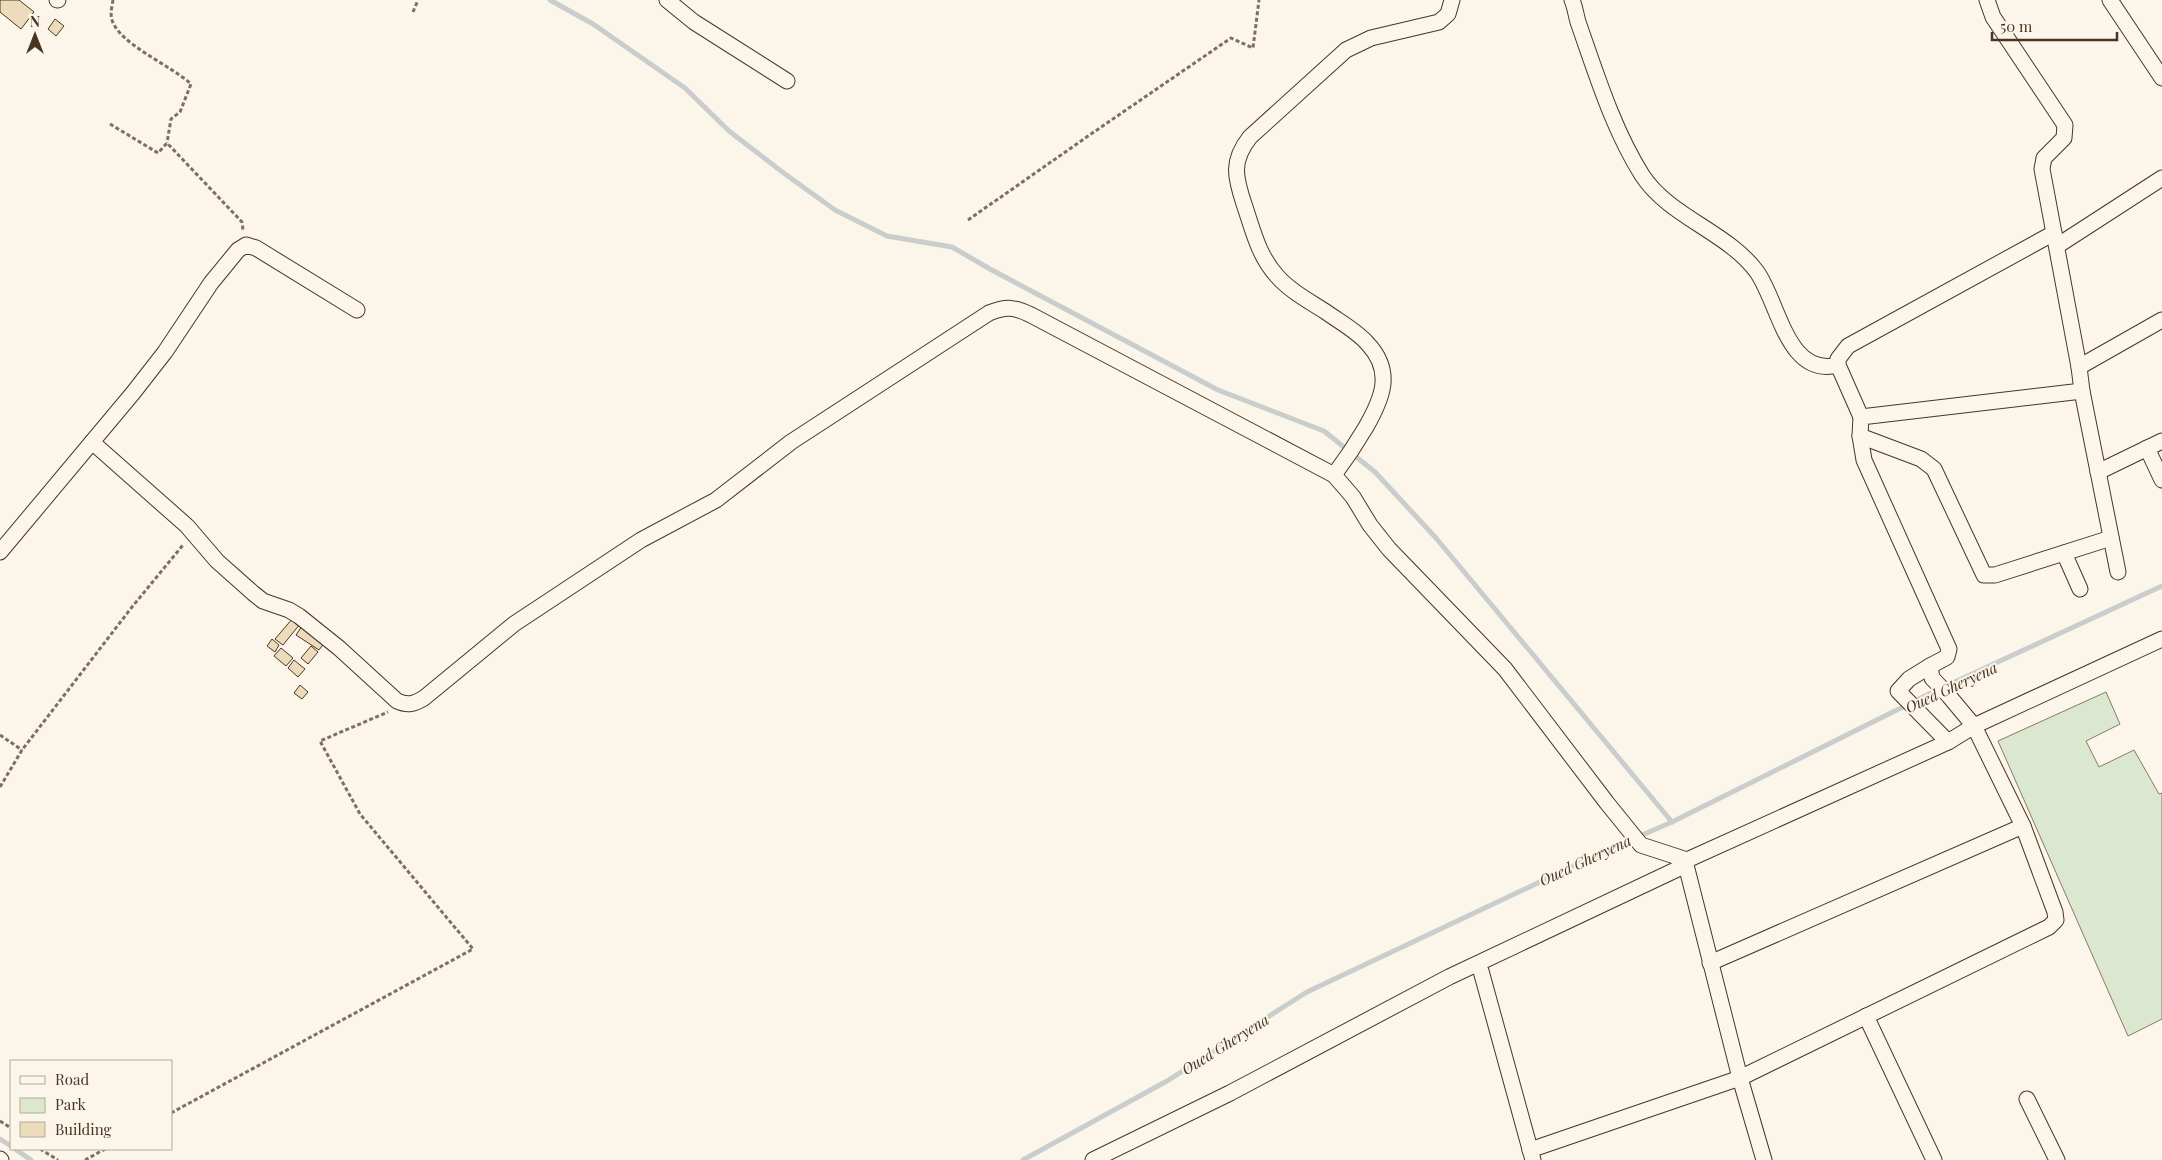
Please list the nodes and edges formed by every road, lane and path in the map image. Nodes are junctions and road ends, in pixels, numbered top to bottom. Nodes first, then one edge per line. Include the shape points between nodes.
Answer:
1 (112, 0) edge
2 (418, 0) edge
3 (667, 0) edge
4 (1259, 0) edge
5 (1452, 0) edge
6 (1572, 0) edge
7 (1987, 0) edge
8 (2110, 0) edge
9 (413, 12) dead end
10 (2162, 78) edge
11 (786, 81) dead end
12 (110, 124) dead end
13 (167, 143) junction
14 (2162, 178) edge
15 (968, 220) dead end
16 (2055, 240) junction
17 (246, 245) junction
18 (357, 310) dead end
19 (2162, 320) edge
20 (1838, 365) junction
21 (2079, 367) junction
22 (2082, 391) junction
23 (1861, 417) junction
24 (1860, 436) junction
25 (2162, 441) edge
26 (92, 442) junction
27 (2147, 448) junction
28 (2098, 472) junction
29 (1334, 475) junction
30 (2162, 480) edge
31 (195, 536) junction
32 (2111, 538) junction
33 (0, 552) edge
34 (2064, 553) junction
35 (2118, 572) dead end
36 (2080, 589) dead end
37 (2162, 639) edge
38 (1931, 672) junction
39 (405, 705) junction
40 (1974, 726) junction
41 (0, 735) edge
42 (1948, 742) junction
43 (22, 750) junction
44 (0, 787) edge
45 (2023, 826) junction
46 (1686, 863) junction
47 (1710, 963) junction
48 (1481, 971) dead end
49 (1866, 1016) junction
50 (1740, 1078) junction
51 (2027, 1099) dead end
52 (172, 1112) edge
53 (42, 1150) edge
54 (104, 1150) edge
55 (1532, 1155) edge
56 (58, 1160) edge
57 (85, 1160) edge
58 (1093, 1160) edge
59 (1764, 1160) edge
60 (1934, 1160) edge
61 (2057, 1160) edge

1 - 13 path via 112,20 122,35 180,73 191,84 180,112 171,119
2 - 9 path
3 - 11 street via 694,22
4 - 15 path via 1253,48 1231,38
5 - 29 street via 1448,14 1439,22 1371,38 1346,50 1250,137 1237,162 1236,179 1256,243 1269,266 1289,287 1360,336 1379,360 1383,379 1381,397 1356,444
6 - 20 street via 1616,126 1643,176 1683,214 1732,246 1758,273 1789,338 1805,360 1823,367
7 - 16 street via 1993,17 2066,132 2044,158 2042,169
8 - 10 street
12 - 13 path via 158,153
13 - 17 path via 242,222
14 - 16 street
16 - 20 street via 1848,346 1838,359
16 - 21 street
17 - 18 street
17 - 26 street via 211,283 165,352
19 - 21 street
20 - 23 street
21 - 22 street
22 - 23 street
22 - 28 street
23 - 24 street
24 - 34 street via 1921,459 1934,469 1984,575 1995,575
24 - 38 street via 1864,460 1949,649 1948,656
25 - 27 street
26 - 31 street
26 - 33 street
27 - 28 street
27 - 30 street
28 - 32 street
29 - 39 street via 1031,314 1015,308 1001,308 790,442 716,500 641,540 514,624 424,698
29 - 46 street via 1389,549 1505,669 1641,846
31 - 39 street via 217,561 263,601 299,616 339,648 389,696
31 - 43 path via 182,546
32 - 34 street
32 - 35 street
34 - 36 street
37 - 40 street
38 - 40 street
38 - 42 street via 1910,679 1898,691
39 - 52 path via 320,741 360,814 473,949
40 - 42 street
40 - 45 street
41 - 43 path
42 - 46 street
43 - 44 path
45 - 47 street
45 - 49 street via 2056,920 2049,927
46 - 47 street
46 - 58 street via 1449,977 1230,1093
47 - 50 street
48 - 55 street
49 - 50 street
49 - 60 street
50 - 55 street
50 - 59 street
51 - 61 street
53 - 56 path
54 - 57 path

